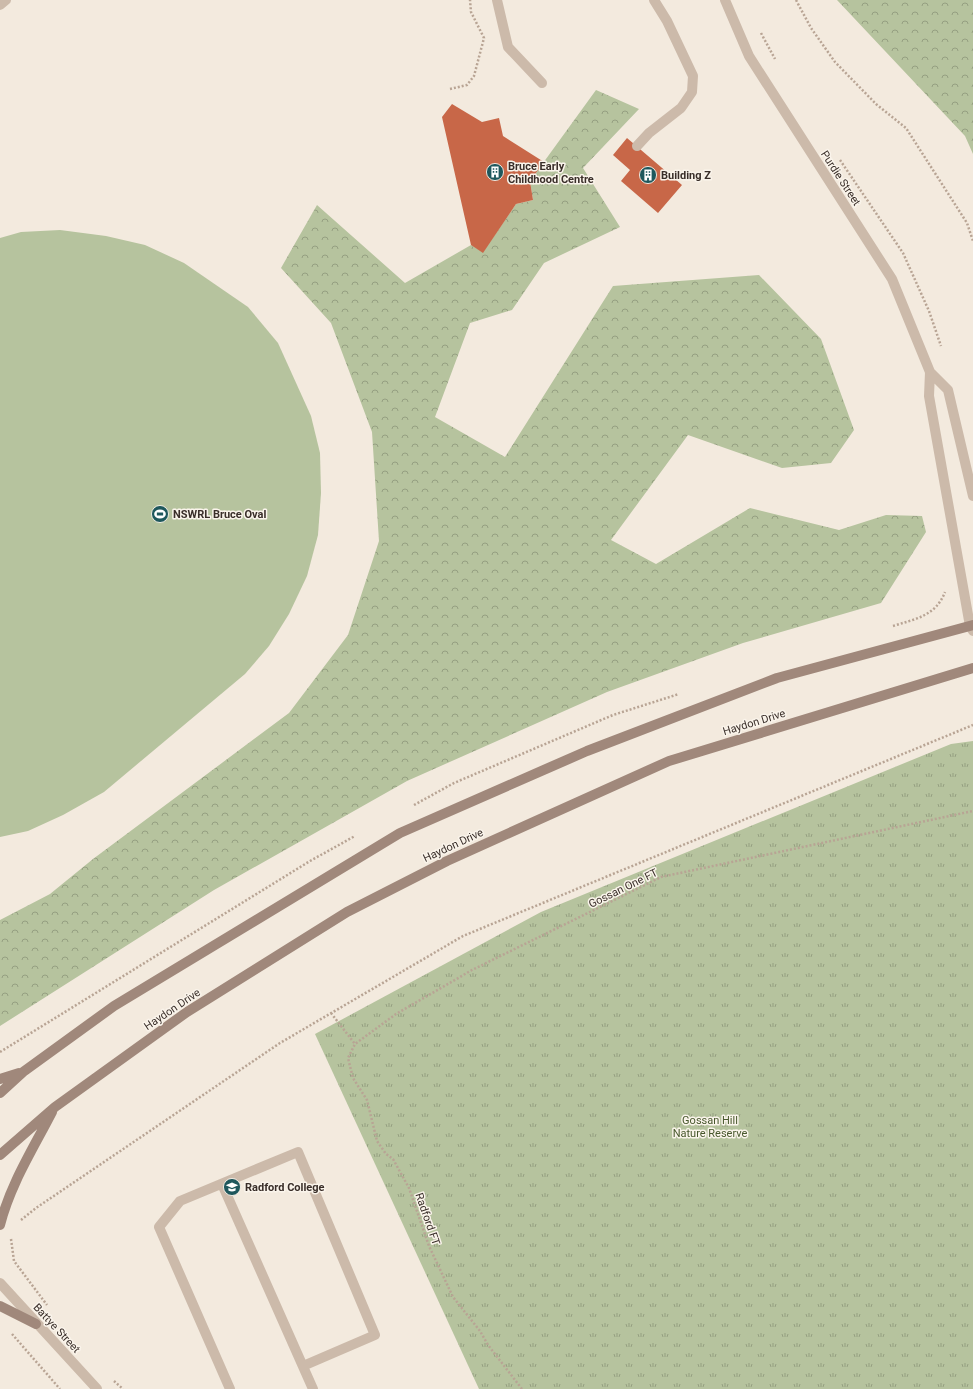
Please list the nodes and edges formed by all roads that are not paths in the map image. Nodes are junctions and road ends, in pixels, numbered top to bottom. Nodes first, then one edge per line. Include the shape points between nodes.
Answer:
1 (6, 0) edge
2 (497, 0) edge
3 (654, 0) edge
4 (725, 0) edge
5 (0, 5) edge
6 (542, 82) dead end
7 (637, 146) dead end
8 (930, 372) junction
9 (973, 496) edge
10 (972, 627) edge
11 (973, 668) edge
12 (23, 1072) junction
13 (0, 1079) edge
14 (0, 1093) edge
15 (55, 1107) junction
16 (0, 1155) edge
17 (222, 1184) junction
18 (0, 1225) edge
19 (0, 1283) edge
20 (0, 1306) edge
21 (36, 1324) junction
22 (303, 1366) junction
23 (97, 1389) edge
24 (230, 1389) edge
25 (313, 1389) edge

1 - 5 street
2 - 6 street via 508,47
3 - 7 street via 693,76 692,92 681,108
4 - 8 street, Purdie Street via 749,56 892,279
8 - 9 street, Purdie Street via 948,390
8 - 10 street, Purdie Street via 928,396
10 - 12 main road via 777,678 587,751 400,833 114,1006
11 - 15 main road, Haydon Drive via 669,761 447,861 347,912 186,1012
12 - 13 main road
12 - 14 main road
15 - 16 main road, Haydon Drive
15 - 18 main road via 12,1188
17 - 22 street
17 - 22 street via 298,1152 375,1335
17 - 24 street via 180,1202 159,1227
19 - 21 street, Battye Street
20 - 21 main road
21 - 23 street, Battye Street
22 - 25 street

